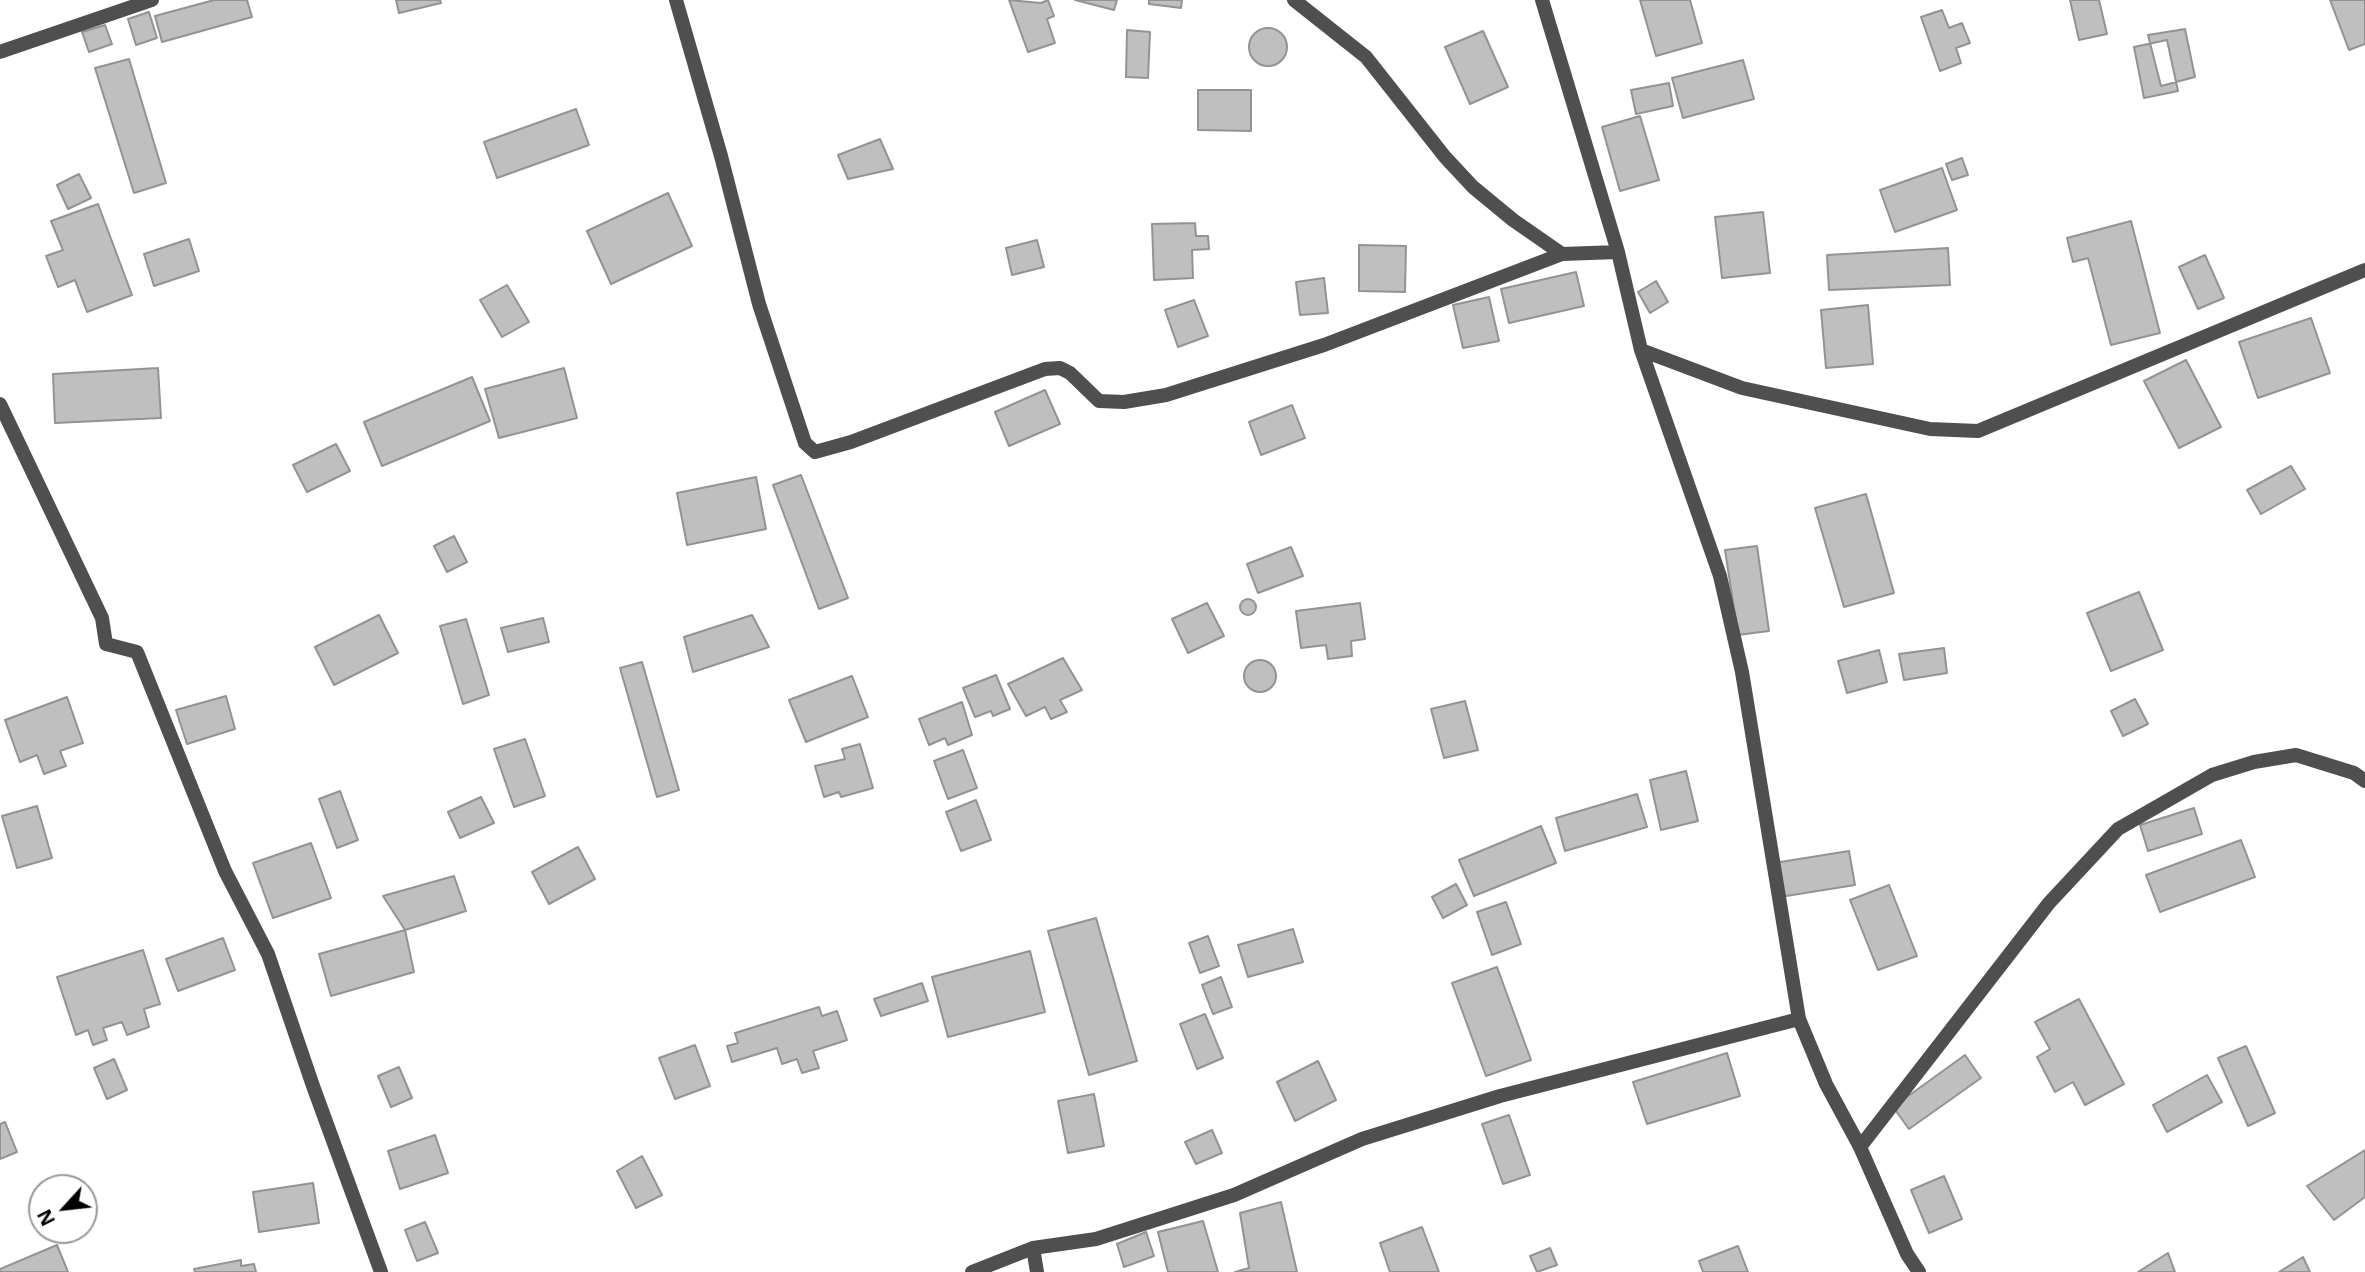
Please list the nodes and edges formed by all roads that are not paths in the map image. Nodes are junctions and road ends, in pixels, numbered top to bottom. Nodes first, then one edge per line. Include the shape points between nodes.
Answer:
1 (152, 0) edge
2 (676, 0) edge
3 (1294, 0) edge
4 (1542, 0) edge
5 (0, 52) edge
6 (1618, 252) junction
7 (1562, 254) junction
8 (2365, 270) edge
9 (1641, 351) junction
10 (0, 404) edge
11 (2365, 781) edge
12 (1800, 1019) junction
13 (1860, 1147) junction
14 (1033, 1248) junction
15 (382, 1272) edge
16 (972, 1272) edge
17 (1037, 1272) edge
18 (1919, 1272) edge

1 - 5 street
2 - 7 street via 759,304 805,443 815,452 1045,369 1070,373 1100,401 1166,395 1324,345
3 - 7 street via 1366,57 1474,187
4 - 6 street
6 - 7 street
6 - 9 street
8 - 9 street via 1978,431 1930,429 1742,388
9 - 12 street via 1720,576 1742,672
10 - 15 street via 102,618 106,644 137,652 225,871 268,954
11 - 13 street via 2354,773 2296,755 2254,762 2212,775 2118,829 2049,903
12 - 13 street via 1826,1084
12 - 14 street via 1500,1096 1362,1139 1222,1199 1096,1240
13 - 18 street
14 - 16 street
14 - 17 street

